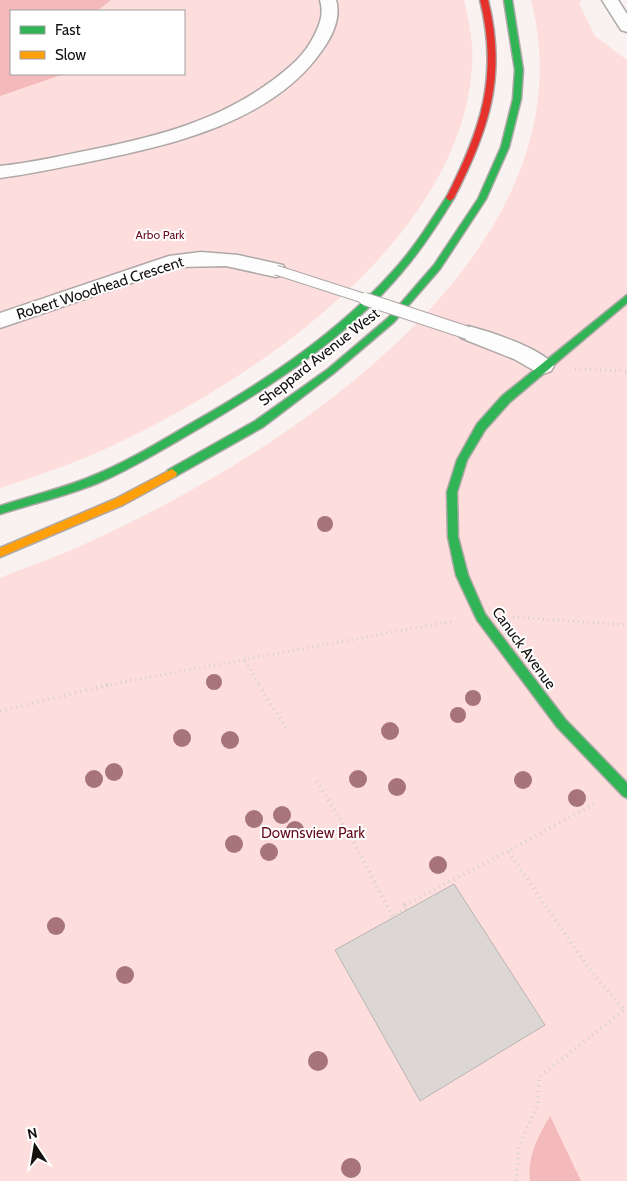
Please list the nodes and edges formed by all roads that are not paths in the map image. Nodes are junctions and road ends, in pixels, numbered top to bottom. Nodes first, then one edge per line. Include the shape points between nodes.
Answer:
1 (328, 0) edge
2 (484, 0) edge
3 (508, 0) edge
4 (610, 0) edge
5 (627, 27) edge
6 (0, 172) edge
7 (276, 270) joint
8 (627, 298) edge
9 (0, 321) edge
10 (468, 333) joint
11 (543, 366) junction
12 (0, 510) edge
13 (0, 554) edge
14 (627, 792) edge

1 - 6 street via 331,15 327,26 302,66 267,94 223,120 128,148
2 - 12 main road, Sheppard Avenue West via 494,71 478,144 453,198 414,254 325,341 204,423 104,476
3 - 13 main road, Sheppard Avenue West via 519,70 517,99 505,147 482,199 437,267 391,320 259,424 118,502
4 - 5 street
7 - 9 street, Robert Woodhead Crescent via 224,258 176,261
7 - 10 lane, Robert Woodhead Crescent, bridge
8 - 11 main road, Canuck Avenue
10 - 11 street, Robert Woodhead Crescent via 522,354
11 - 14 main road, Canuck Avenue via 481,427 462,460 452,492 453,537 462,575 481,617 561,723

